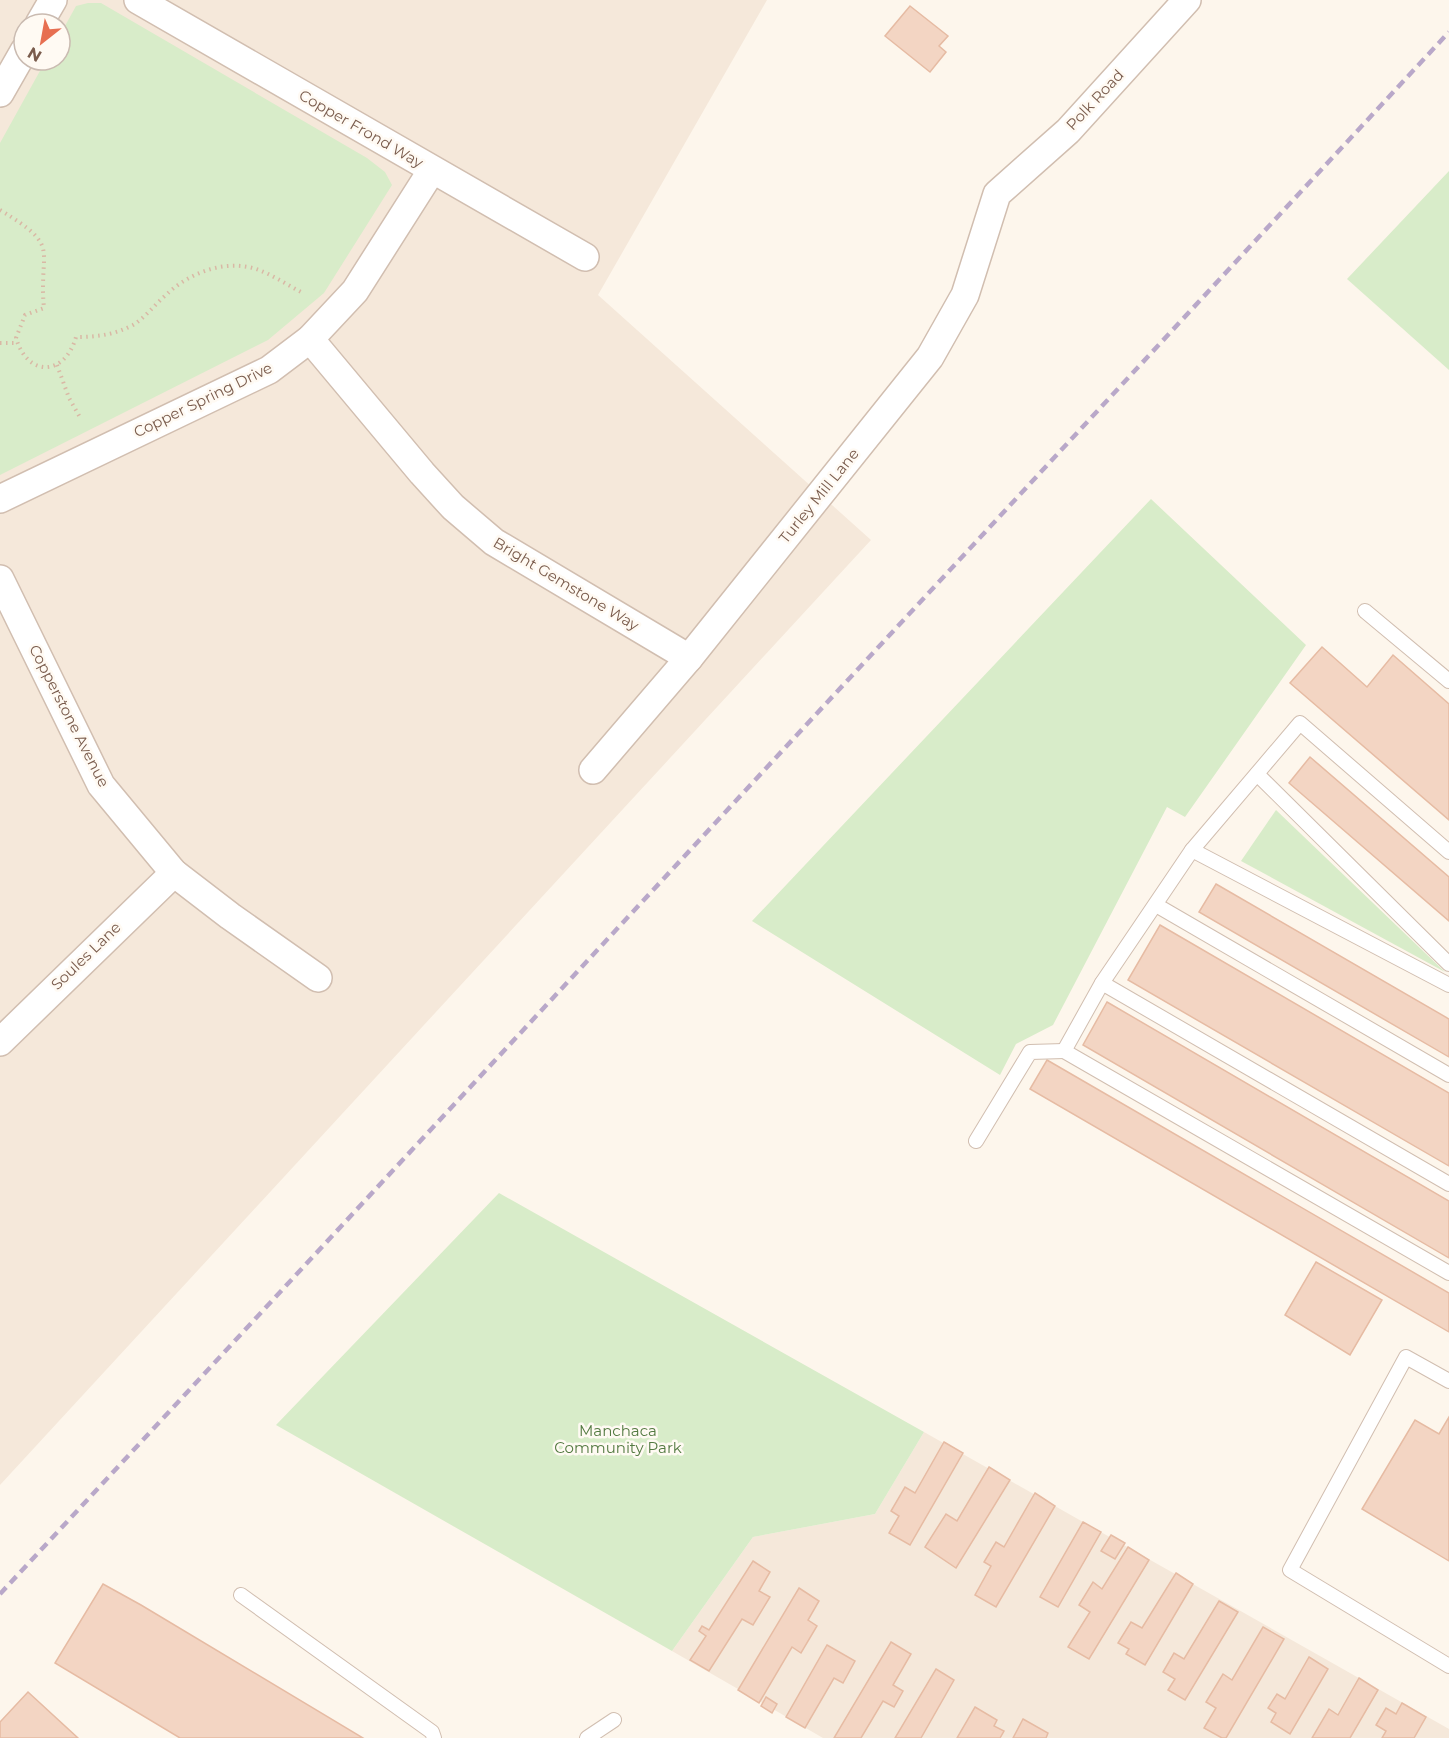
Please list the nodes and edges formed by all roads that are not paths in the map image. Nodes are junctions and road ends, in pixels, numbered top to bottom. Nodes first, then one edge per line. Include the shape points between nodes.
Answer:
1 (138, 0) edge
2 (1187, 0) edge
3 (12, 72) edge
4 (0, 93) edge
5 (432, 170) junction
6 (997, 194) joint
7 (585, 257) dead end
8 (310, 339) junction
9 (0, 499) edge
10 (0, 579) edge
11 (1365, 611) dead end
12 (689, 658) junction
13 (1449, 681) edge
14 (593, 770) dead end
15 (1257, 774) junction
16 (1192, 850) junction
17 (1449, 852) edge
18 (174, 873) junction
19 (1155, 905) junction
20 (1449, 964) edge
21 (318, 978) dead end
22 (1102, 983) junction
23 (1449, 985) edge
24 (0, 1042) edge
25 (1064, 1052) junction
26 (1449, 1075) edge
27 (976, 1141) dead end
28 (1449, 1184) edge
29 (1449, 1273) edge
30 (1449, 1381) edge
31 (241, 1595) dead end
32 (1449, 1666) edge
33 (615, 1720) dead end
34 (434, 1738) edge
35 (587, 1738) edge

1 - 5 street, Copper Frond Way
2 - 6 street, Polk Road via 1068,131
3 - 4 street
5 - 7 street, Copper Frond Way
5 - 8 street, Copper Spring Drive via 355,291
6 - 12 street, Turley Mill Lane via 966,295 930,357
8 - 9 street, Copper Spring Drive via 269,369
8 - 12 street, Bright Gemstone Way via 422,473 453,507 494,542
10 - 18 street, Copperstone Avenue via 101,785
11 - 13 lane
12 - 14 street, Turley Mill Lane
15 - 16 lane
15 - 17 lane via 1300,723
15 - 20 lane
16 - 19 lane
16 - 23 lane
18 - 21 street, Copperstone Avenue
18 - 24 street, Soules Lane
19 - 22 lane
19 - 26 lane
22 - 25 lane
22 - 28 lane
25 - 27 lane via 1030,1052
25 - 29 lane
30 - 32 lane via 1406,1357 1290,1570
31 - 34 lane via 432,1732
33 - 35 lane

